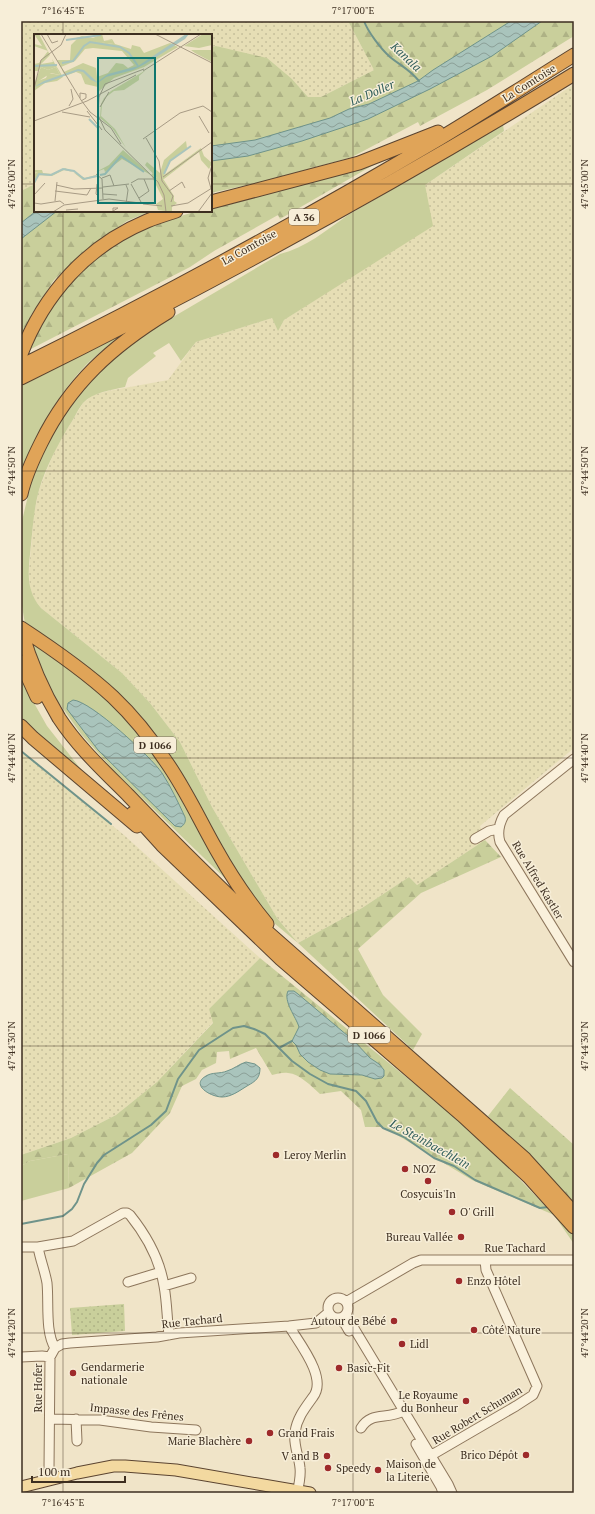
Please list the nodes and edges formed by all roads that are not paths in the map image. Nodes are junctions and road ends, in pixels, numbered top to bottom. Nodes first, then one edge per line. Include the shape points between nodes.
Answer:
1 (574, 55) edge
2 (574, 74) edge
3 (486, 110) junction
4 (212, 202) edge
5 (173, 212) edge
6 (244, 263) junction
7 (24, 357) edge
8 (21, 378) edge
9 (21, 494) edge
10 (21, 629) edge
11 (21, 662) edge
12 (21, 726) edge
13 (574, 759) edge
14 (498, 829) junction
15 (475, 839) dead end
16 (162, 845) junction
17 (289, 950) junction
18 (574, 962) edge
19 (574, 1213) edge
20 (574, 1228) edge
21 (21, 1247) edge
22 (38, 1247) junction
23 (485, 1260) junction
24 (574, 1260) edge
25 (161, 1272) junction
26 (191, 1278) dead end
27 (128, 1282) dead end
28 (164, 1286) junction
29 (346, 1302) junction
30 (328, 1313) junction
31 (343, 1316) junction
32 (289, 1326) junction
33 (168, 1335) junction
34 (55, 1348) junction
35 (50, 1357) junction
36 (21, 1358) edge
37 (400, 1413) junction
38 (50, 1419) junction
39 (76, 1419) junction
40 (361, 1428) dead end
41 (196, 1430) dead end
42 (77, 1441) dead end
43 (430, 1456) junction
44 (50, 1479) junction
45 (21, 1487) edge
46 (297, 1492) edge
47 (310, 1493) edge
48 (443, 1493) edge
49 (452, 1493) edge

1 - 3 highway, La Comtoise / A 36
2 - 6 highway, La Comtoise / A 36 via 453,146
3 - 4 highway via 471,112 438,132 359,164
3 - 7 highway, La Comtoise / A 36 via 225,260
5 - 7 highway via 147,221 116,237 75,269 42,310 31,330
6 - 8 highway, La Comtoise / A 36
6 - 9 highway via 227,279 127,339 89,372 50,425 33,458
10 - 17 highway, D 1066 via 89,676 139,724 166,760 235,881
10 - 17 highway via 41,686 60,719 82,748 218,886
11 - 16 highway via 52,723 76,754
12 - 16 highway, D 1066
13 - 14 street via 504,815
14 - 15 street
14 - 18 street, Rue Alfred Kastler via 500,842
16 - 20 highway, D 1066 via 281,959 462,1115 529,1177
17 - 19 highway, D 1066 via 525,1159
21 - 22 street
22 - 25 street via 73,1241 126,1213 135,1220
22 - 34 street via 47,1283 49,1336
23 - 24 street, Rue Tachard
23 - 29 street, Rue Tachard via 421,1260
23 - 43 street, Rue Robert Schuman via 486,1270 537,1386 533,1395
25 - 27 street
25 - 28 street
26 - 28 street
28 - 33 street
29 - 30 street via 341,1298 332,1299 327,1307
29 - 31 street via 348,1308
30 - 31 street via 333,1318
30 - 32 street, Rue Tachard via 316,1323
31 - 37 street via 349,1320
32 - 33 street, Rue Tachard
32 - 46 street via 316,1371 318,1382 318,1389 300,1416 294,1434 300,1469
33 - 34 street, Rue Tachard via 70,1343
34 - 35 street, Rue Hofer
35 - 36 street
35 - 38 street, Rue Hofer
37 - 40 street via 365,1420
37 - 43 street
37 - 48 street
38 - 39 street, Impasse des Frênes
38 - 44 street, Rue Hofer
39 - 41 street, Impasse des Frênes
39 - 42 street, Impasse des Frênes
43 - 49 street
44 - 45 main road
44 - 46 main road via 113,1466 138,1466 176,1470
46 - 47 main road

